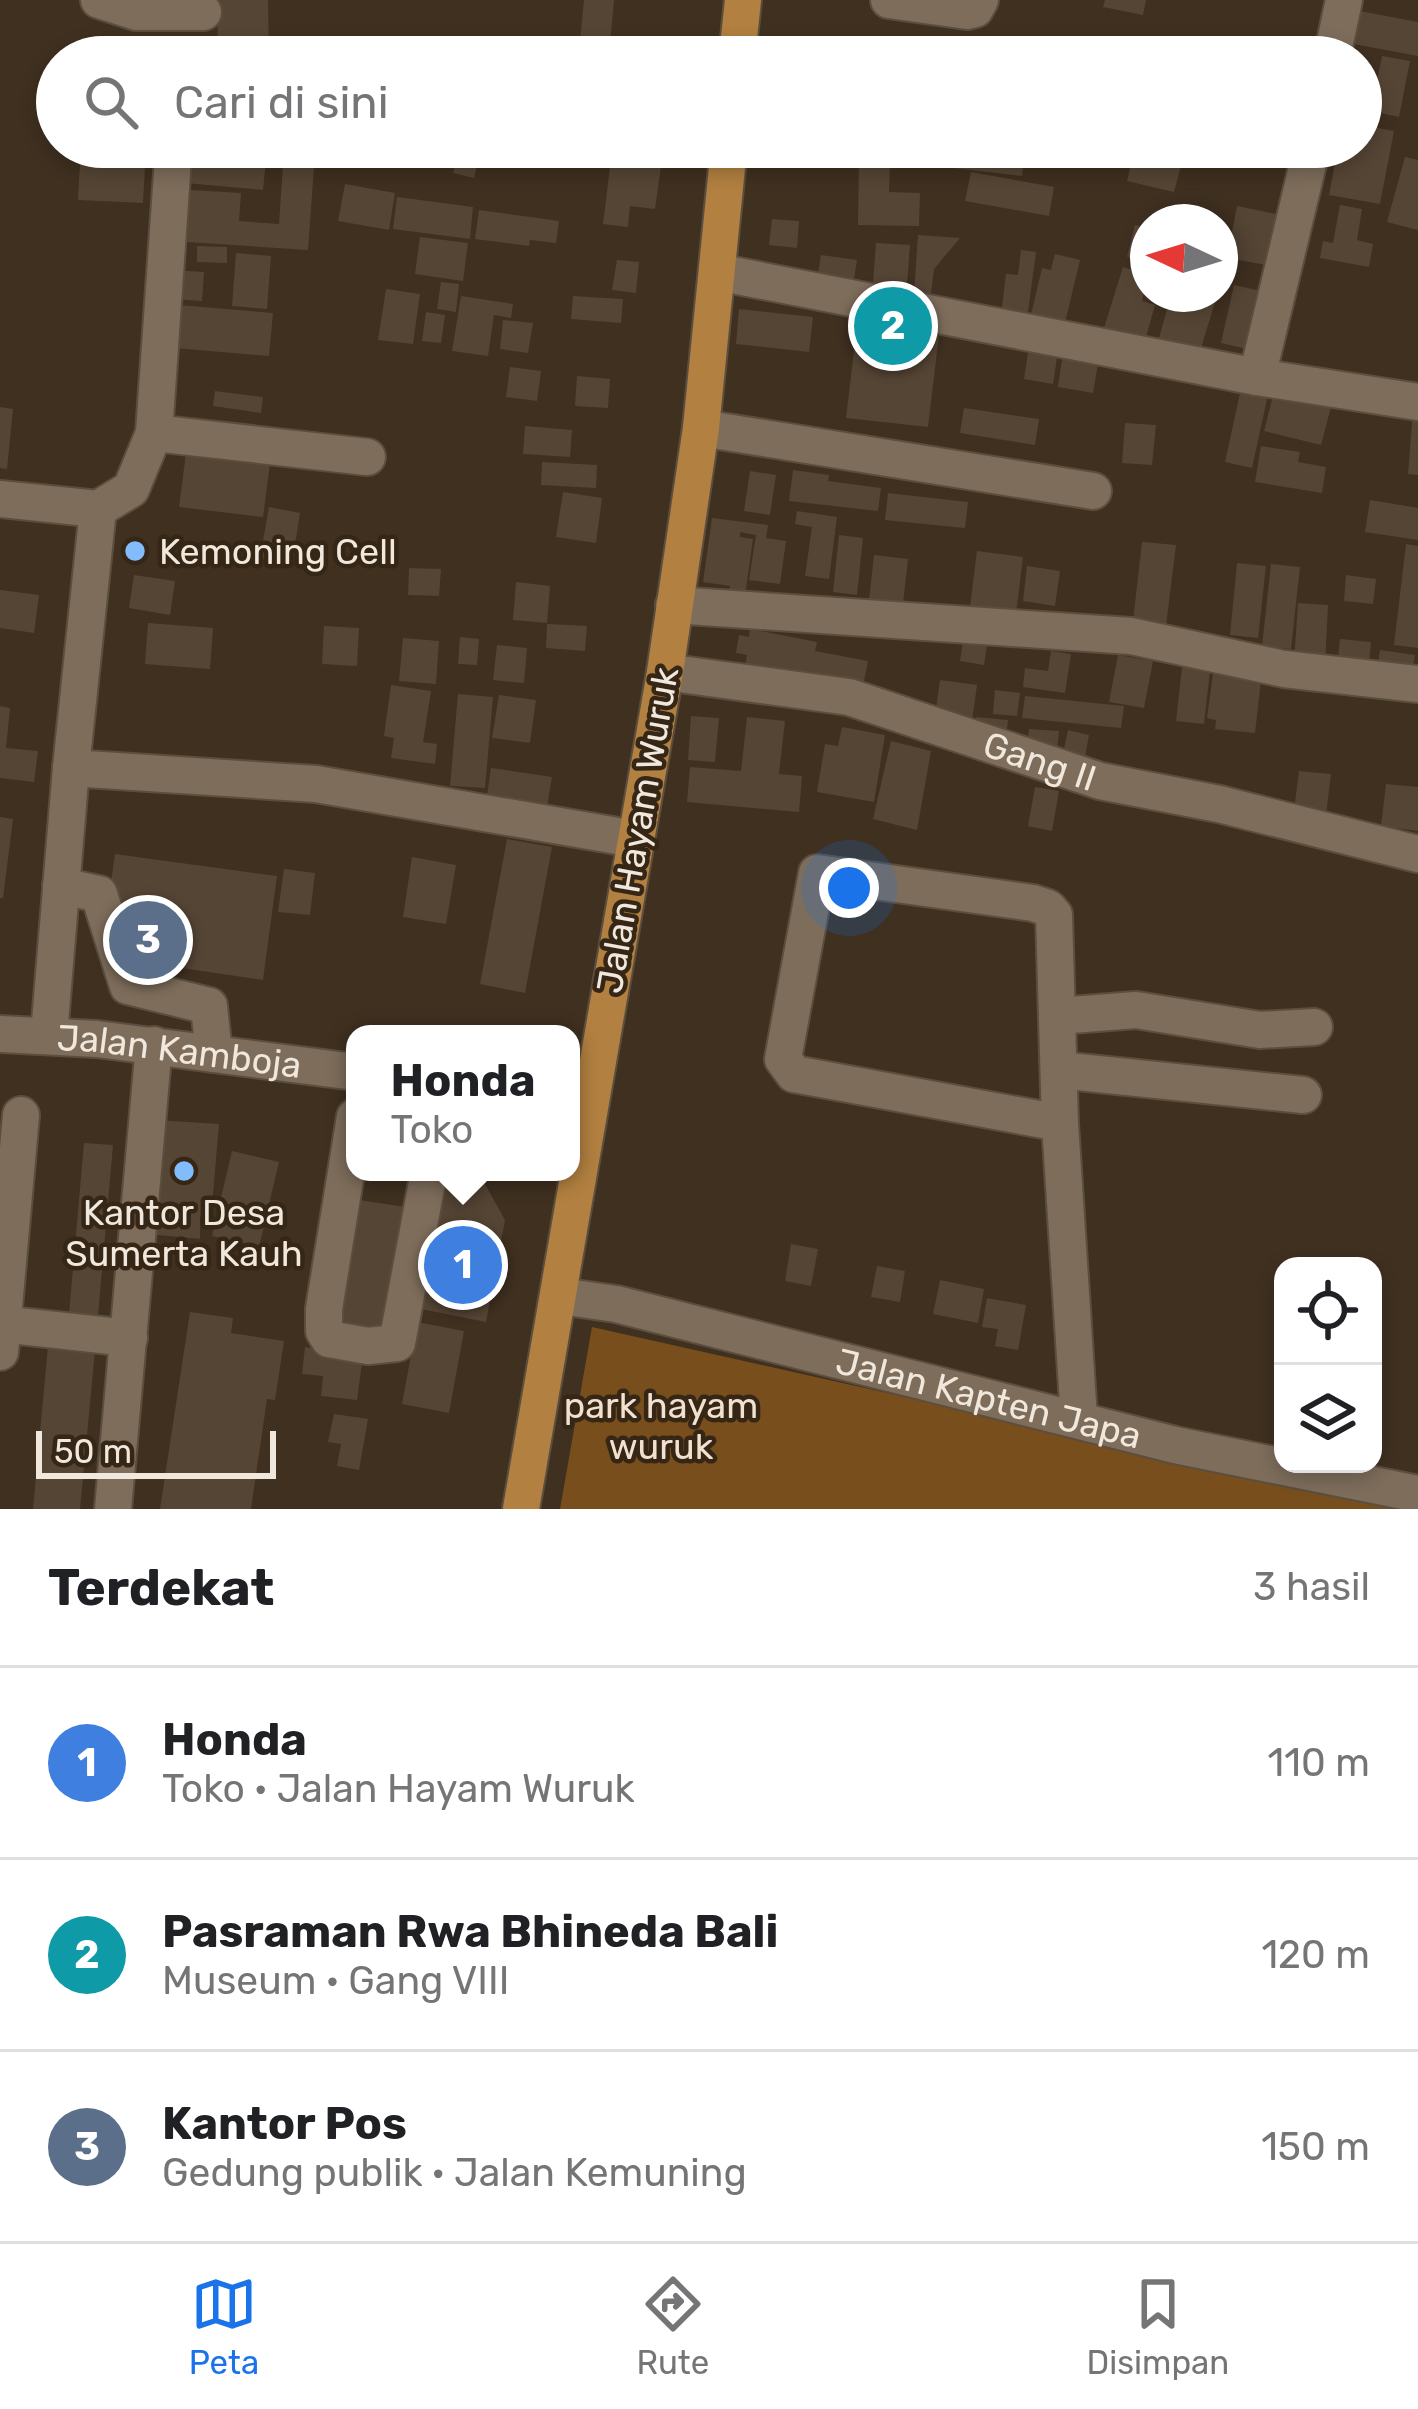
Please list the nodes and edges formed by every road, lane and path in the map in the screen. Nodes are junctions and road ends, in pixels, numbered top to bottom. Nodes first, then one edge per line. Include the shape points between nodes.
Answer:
1 (99, 0) edge
2 (742, 0) edge
3 (889, 0) edge
4 (980, 0) edge
5 (1344, 0) edge
6 (203, 13) dead end
7 (739, 36) edge
8 (1336, 36) edge
9 (172, 168) edge
10 (727, 168) edge
11 (1307, 168) edge
12 (717, 272) junction
13 (1257, 377) junction
14 (1418, 402) edge
15 (701, 428) junction
16 (154, 434) junction
17 (368, 457) dead end
18 (1093, 490) dead end
19 (0, 500) edge
20 (98, 509) junction
21 (674, 604) junction
22 (664, 672) junction
23 (1418, 684) edge
24 (71, 768) junction
25 (635, 839) junction
26 (1418, 854) edge
27 (62, 886) junction
28 (1058, 1016) junction
29 (1314, 1027) dead end
30 (0, 1034) edge
31 (50, 1035) junction
32 (154, 1045) junction
33 (214, 1054) junction
34 (1059, 1070) junction
35 (346, 1071) edge
36 (1303, 1095) dead end
37 (580, 1104) edge
38 (21, 1115) dead end
39 (1060, 1124) junction
40 (346, 1173) edge
41 (427, 1181) edge
42 (572, 1181) edge
43 (560, 1296) junction
44 (1, 1333) edge
45 (129, 1338) junction
46 (1079, 1419) junction
47 (1418, 1494) edge
48 (113, 1509) edge
49 (520, 1509) edge

1 - 6 street via 136,12
2 - 7 main road
3 - 4 street via 968,11
5 - 8 street
9 - 16 street
10 - 12 main road, Jalan Hayam Wuruk
11 - 13 street
12 - 13 street
12 - 15 main road, Jalan Hayam Wuruk
13 - 14 street
15 - 18 street
15 - 21 main road, Jalan Hayam Wuruk
16 - 17 street
16 - 20 street via 131,489
19 - 20 street
20 - 24 street
21 - 22 main road, Jalan Hayam Wuruk
21 - 23 street via 1131,636 1284,669
22 - 25 main road, Jalan Hayam Wuruk
22 - 26 street, Gang II via 848,697 1100,781
24 - 25 street via 316,784
24 - 27 street
25 - 37 main road, Jalan Hayam Wuruk
27 - 31 street
27 - 33 street via 99,894 128,986 209,1006
28 - 29 street via 1136,1010 1260,1030
28 - 34 street
28 - 39 street via 1056,925 1048,908 817,873 786,1067
30 - 31 street, Jalan Kamboja
31 - 32 street, Jalan Kamboja
32 - 33 street, Jalan Kamboja
32 - 45 street
33 - 35 street, Jalan Kamboja
34 - 36 street
34 - 39 street
38 - 44 street
39 - 46 street
40 - 41 street via 324,1331 329,1340 368,1346 397,1343
42 - 43 main road, Jalan Hayam Wuruk
43 - 46 street, Jalan Kapten Japa
43 - 49 main road, Jalan Hayam Wuruk
44 - 45 street
45 - 48 street
46 - 47 street, Jalan Kapten Japa

